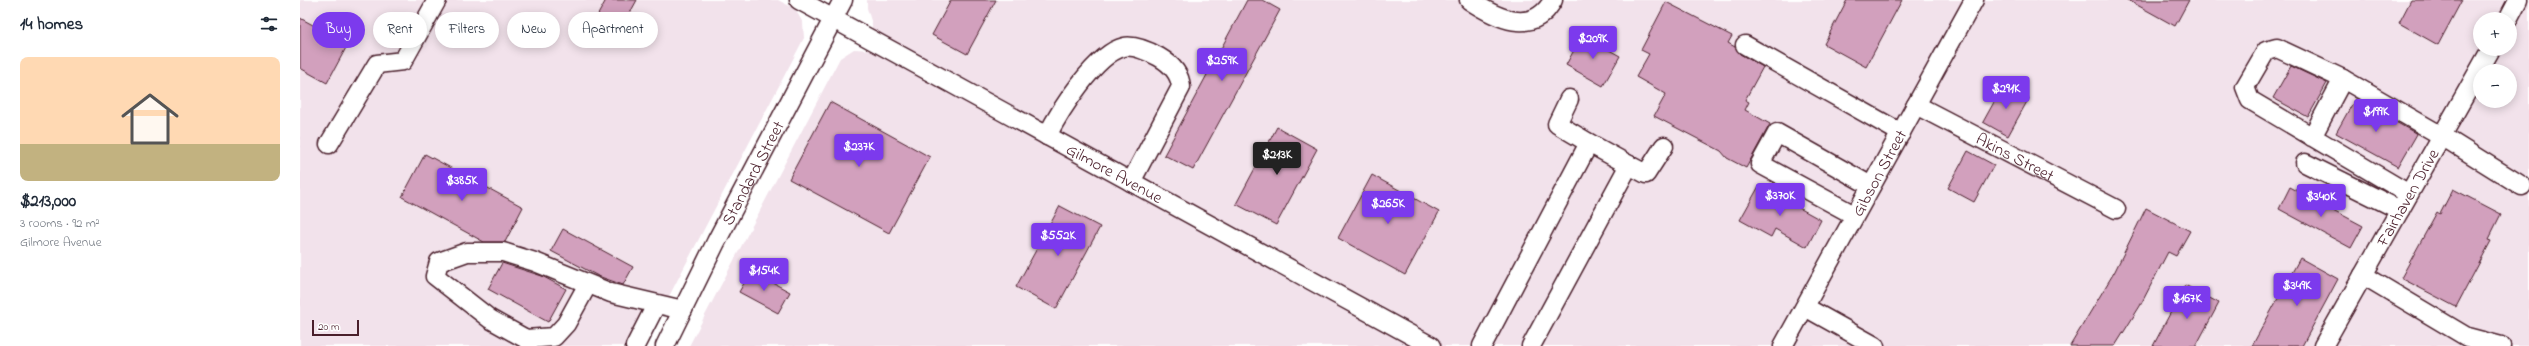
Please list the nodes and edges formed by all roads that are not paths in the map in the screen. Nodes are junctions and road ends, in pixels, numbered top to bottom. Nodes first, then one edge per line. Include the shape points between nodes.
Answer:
1 (437, 0) edge
2 (799, 0) edge
3 (843, 0) edge
4 (1469, 0) edge
5 (1553, 0) edge
6 (1974, 0) edge
7 (2518, 0) edge
8 (2512, 12) edge
9 (832, 19) junction
10 (1745, 45) dead end
11 (2487, 56) edge
12 (2343, 79) junction
13 (1569, 99) dead end
14 (1916, 105) junction
15 (1900, 133) junction
16 (1047, 136) junction
17 (2442, 136) junction
18 (2312, 137) junction
19 (1589, 143) junction
20 (329, 144) dead end
21 (1664, 146) dead end
22 (2305, 163) dead end
23 (1629, 165) junction
24 (1131, 182) junction
25 (1871, 186) junction
26 (2522, 186) dead end
27 (2409, 194) junction
28 (2116, 209) dead end
29 (2400, 210) junction
30 (1854, 216) junction
31 (2363, 275) junction
32 (588, 284) junction
33 (656, 305) junction
34 (1805, 307) junction
35 (683, 310) junction
36 (541, 342) edge
37 (635, 346) edge
38 (665, 346) edge
39 (1431, 346) edge
40 (1482, 346) edge
41 (1532, 346) edge
42 (1783, 346) edge
43 (1875, 346) edge
44 (2323, 346) edge
45 (2501, 346) edge

1 - 20 street via 402,61 377,64
2 - 9 street, Gilmore Avenue
3 - 9 street, Standard Street
4 - 5 street via 1487,12 1514,22 1534,20 1546,13
6 - 14 street, Gibson Street
7 - 8 street
9 - 16 street, Gilmore Avenue
9 - 35 street, Standard Street
10 - 15 street
11 - 17 street, Fairhaven Drive
12 - 17 street
12 - 18 street
12 - 18 street via 2277,48 2266,51 2245,87 2250,100
13 - 19 street via 1557,124
14 - 15 street, Gibson Street
14 - 28 street, Akins Street
15 - 25 street, Gibson Street
16 - 24 street, Gilmore Avenue
16 - 24 street via 1067,100 1108,56 1124,47 1154,54 1176,71 1181,88
17 - 26 street
17 - 27 street, Fairhaven Drive
18 - 27 street
19 - 23 street
19 - 40 street
21 - 23 street via 1646,174
22 - 29 street
23 - 41 street
24 - 39 street, Gilmore Avenue
25 - 30 street, Gibson Street
25 - 30 street via 1777,133 1760,164
27 - 29 street, Fairhaven Drive
29 - 31 street, Fairhaven Drive
30 - 34 street, Gibson Street
31 - 44 street, Fairhaven Drive
31 - 45 street via 2467,337
32 - 33 street via 620,296
32 - 36 street via 566,324 554,337
32 - 36 street via 503,252 467,252 439,262 435,276 490,319 526,339
33 - 35 street
33 - 37 street
34 - 42 street, Gibson Street
34 - 43 street
35 - 38 street, Standard Street

